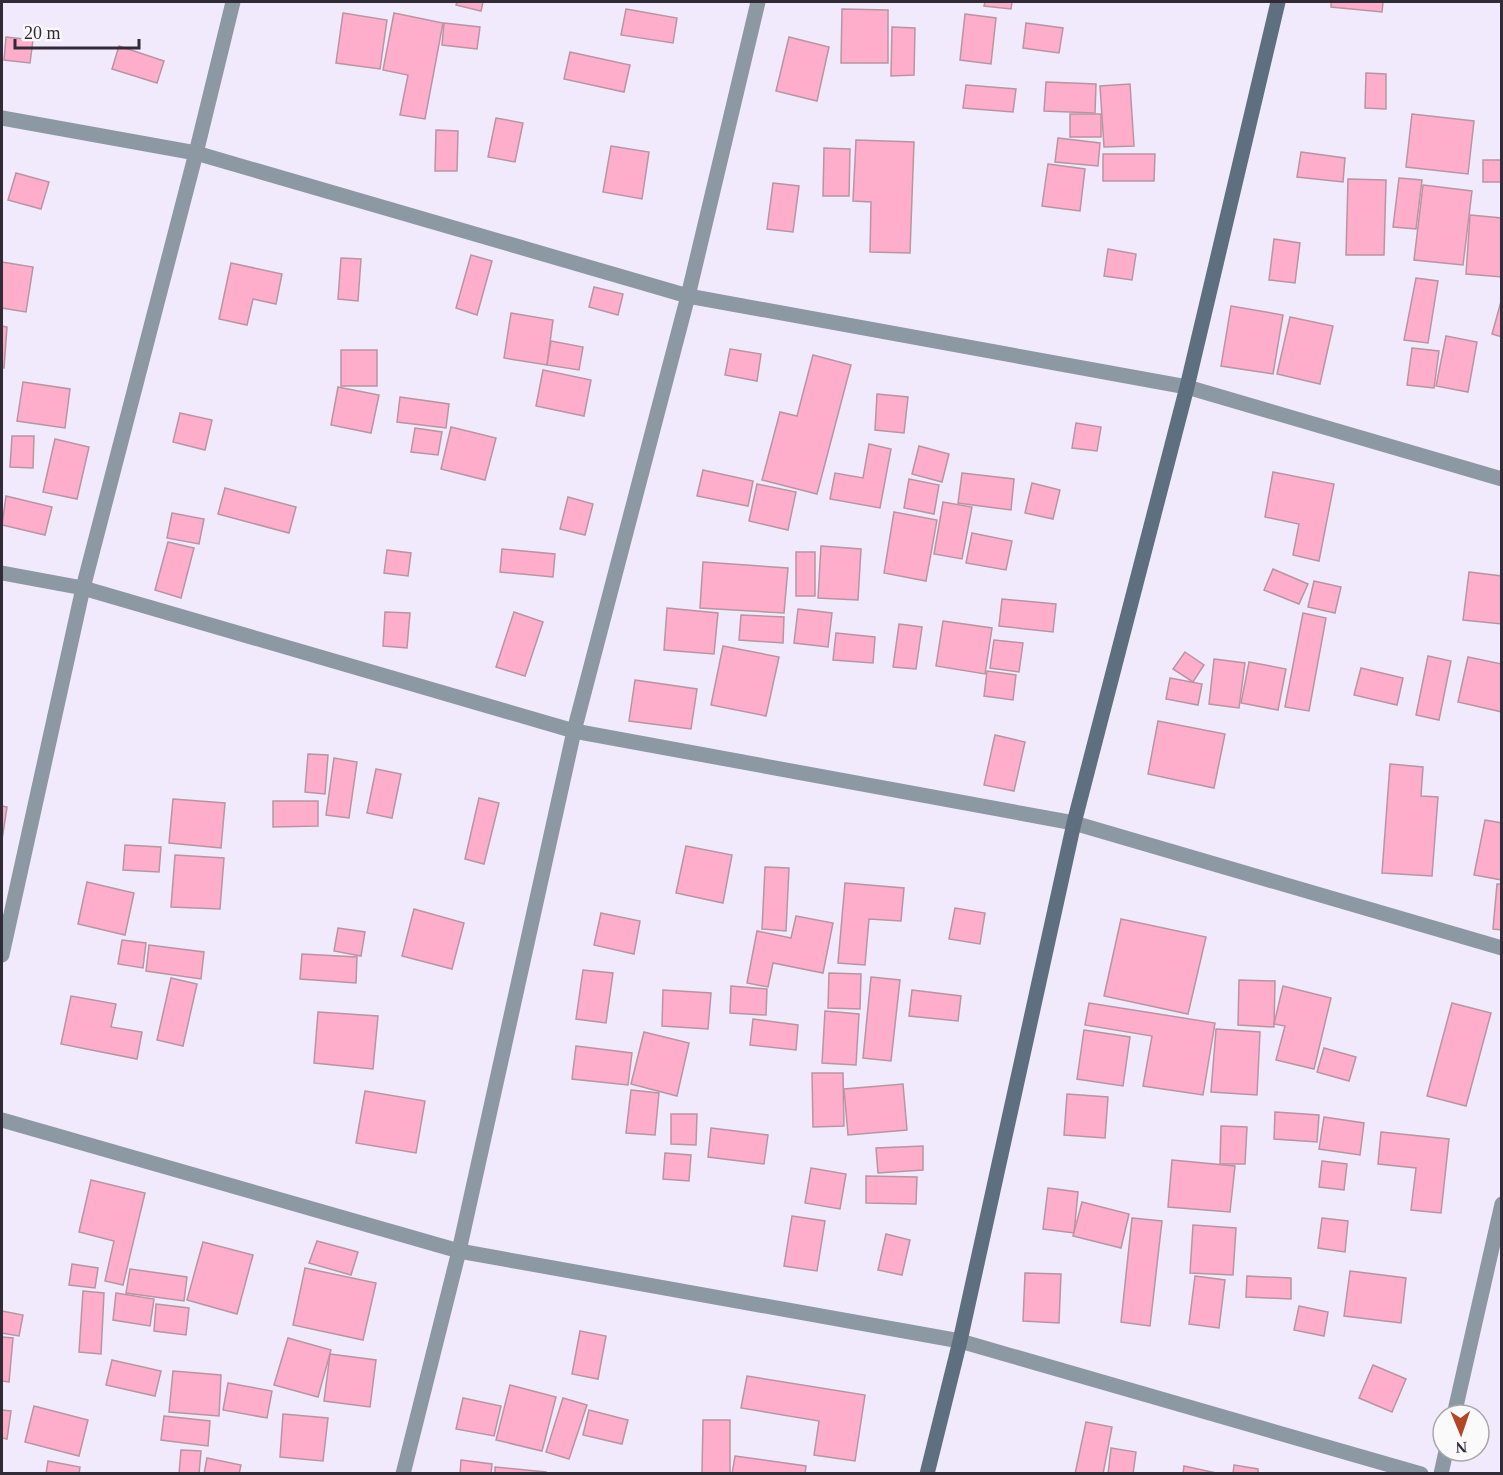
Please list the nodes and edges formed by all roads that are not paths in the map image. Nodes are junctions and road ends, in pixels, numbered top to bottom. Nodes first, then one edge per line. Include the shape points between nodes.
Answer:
1 (232, 2) edge
2 (758, 2) edge
3 (1278, 2) edge
4 (2, 118) edge
5 (196, 153) junction
6 (688, 296) junction
7 (1186, 387) junction
8 (1502, 479) edge
9 (2, 573) edge
10 (83, 588) junction
11 (574, 731) junction
12 (1074, 823) junction
13 (1502, 948) edge
14 (2, 955) edge
15 (2, 1120) edge
16 (1502, 1204) edge
17 (459, 1251) junction
18 (960, 1341) junction
19 (1457, 1403) edge
20 (403, 1473) edge
21 (927, 1473) edge
22 (1421, 1473) edge

1 - 5 street
2 - 6 street
3 - 7 street
4 - 5 street
5 - 6 street
5 - 10 street
6 - 7 street
6 - 11 street
7 - 8 street
7 - 12 street
9 - 10 street
10 - 11 street
10 - 14 street
11 - 12 street
11 - 17 street
12 - 13 street
12 - 18 street
15 - 17 street
16 - 19 street
17 - 18 street
17 - 20 street
18 - 21 street
18 - 22 street

